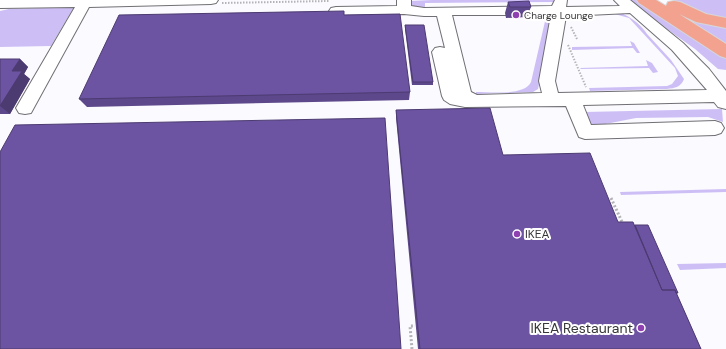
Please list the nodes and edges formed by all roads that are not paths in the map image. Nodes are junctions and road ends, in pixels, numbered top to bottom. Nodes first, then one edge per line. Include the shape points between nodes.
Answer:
1 (175, 0) edge
2 (211, 0) edge
3 (645, 0) edge
4 (663, 0) edge
5 (85, 2) junction
6 (617, 3) edge
7 (0, 4) edge
8 (404, 5) edge
9 (336, 11) edge
10 (437, 11) junction
11 (561, 11) junction
12 (726, 23) edge
13 (648, 26) junction
14 (670, 41) junction
15 (724, 50) edge
16 (688, 97) junction
17 (552, 100) junction
18 (572, 100) junction
19 (723, 100) edge
20 (25, 108) dead end
21 (715, 128) dead end

1 - 2 street
1 - 5 street
3 - 15 highway
4 - 12 highway via 694,15
5 - 7 street
5 - 20 street
6 - 11 street
6 - 11 street via 561,1
6 - 13 street
6 - 14 street via 649,20
8 - 9 street
8 - 10 street
10 - 11 street
10 - 17 street via 450,96 454,100
11 - 17 street via 546,81
13 - 14 street
13 - 16 street via 693,75 696,87
14 - 19 street via 704,74
16 - 18 street
16 - 19 street
17 - 18 street
18 - 21 street via 585,132

